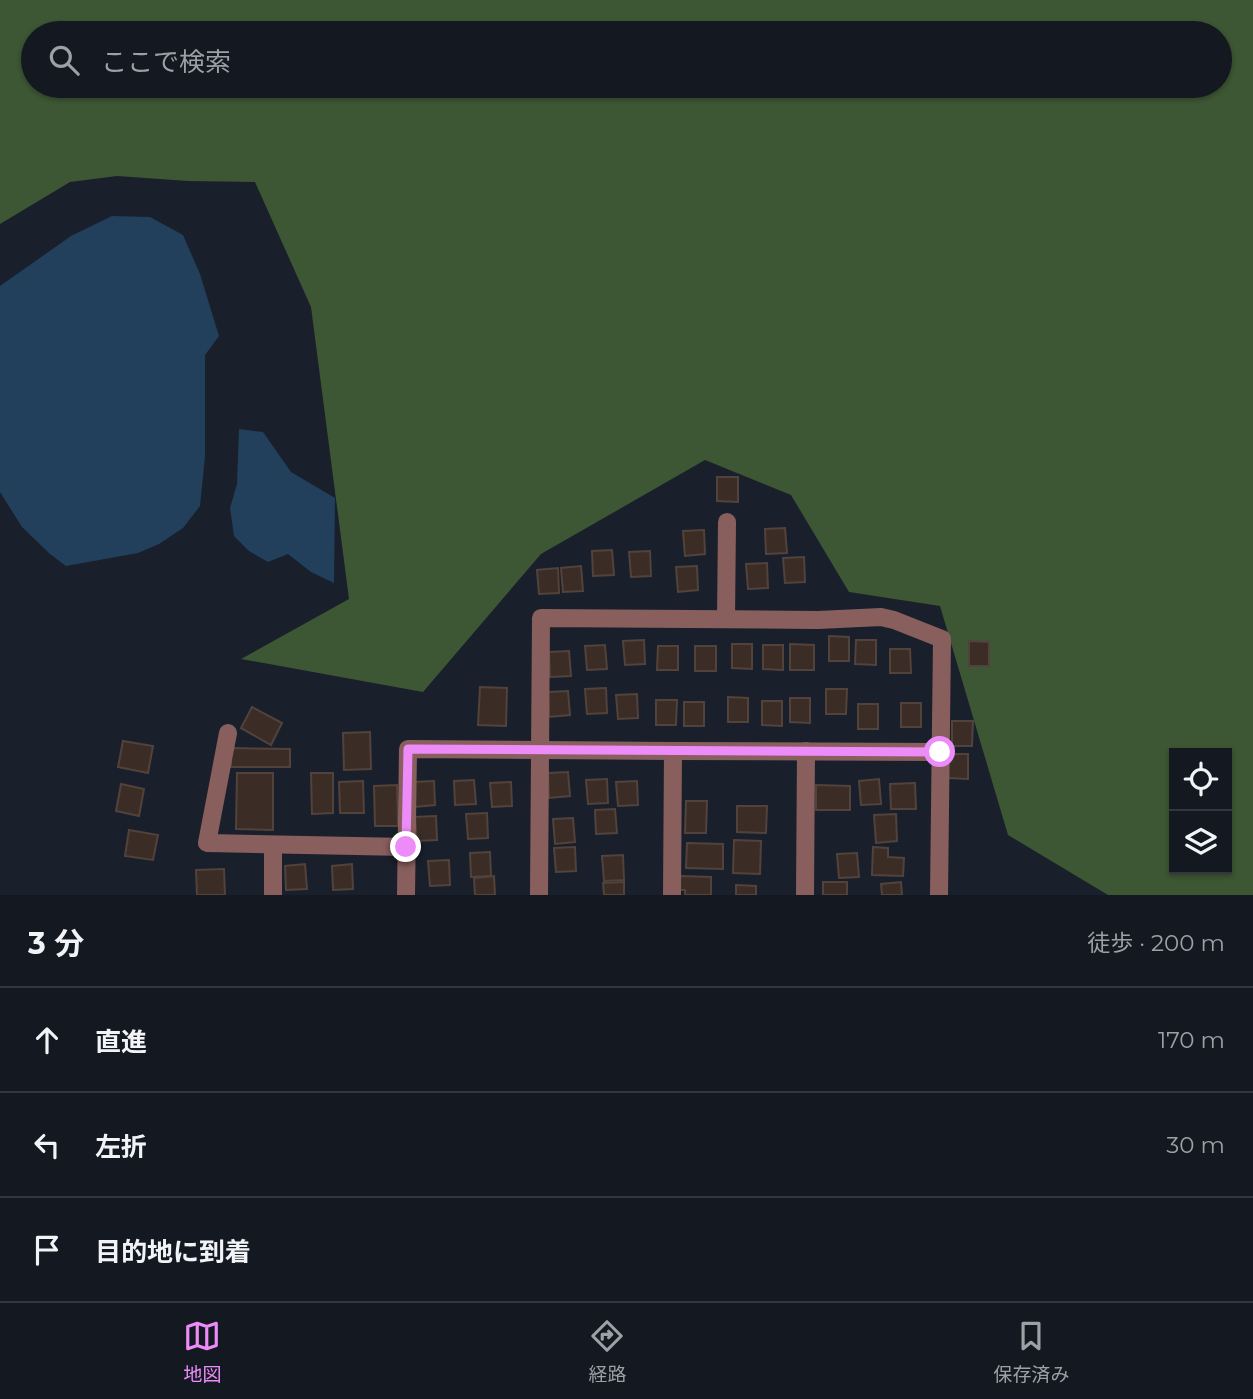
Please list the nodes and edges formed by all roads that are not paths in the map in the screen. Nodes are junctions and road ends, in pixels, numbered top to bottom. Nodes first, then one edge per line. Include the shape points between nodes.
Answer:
1 (727, 522) dead end
2 (726, 619) junction
3 (228, 733) dead end
4 (540, 750) junction
5 (673, 751) junction
6 (806, 751) junction
7 (940, 752) junction
8 (273, 845) junction
9 (406, 847) junction
10 (273, 895) edge
11 (406, 895) edge
12 (539, 895) edge
13 (672, 895) edge
14 (805, 895) edge
15 (939, 895) edge

1 - 2 street
2 - 4 street via 541,618
2 - 7 street via 881,617 942,639
3 - 8 street via 207,843
4 - 5 street
4 - 9 street via 408,749
4 - 12 street
5 - 6 street
5 - 13 street
6 - 7 street
6 - 14 street
7 - 15 street
8 - 9 street
8 - 10 street
9 - 11 street

